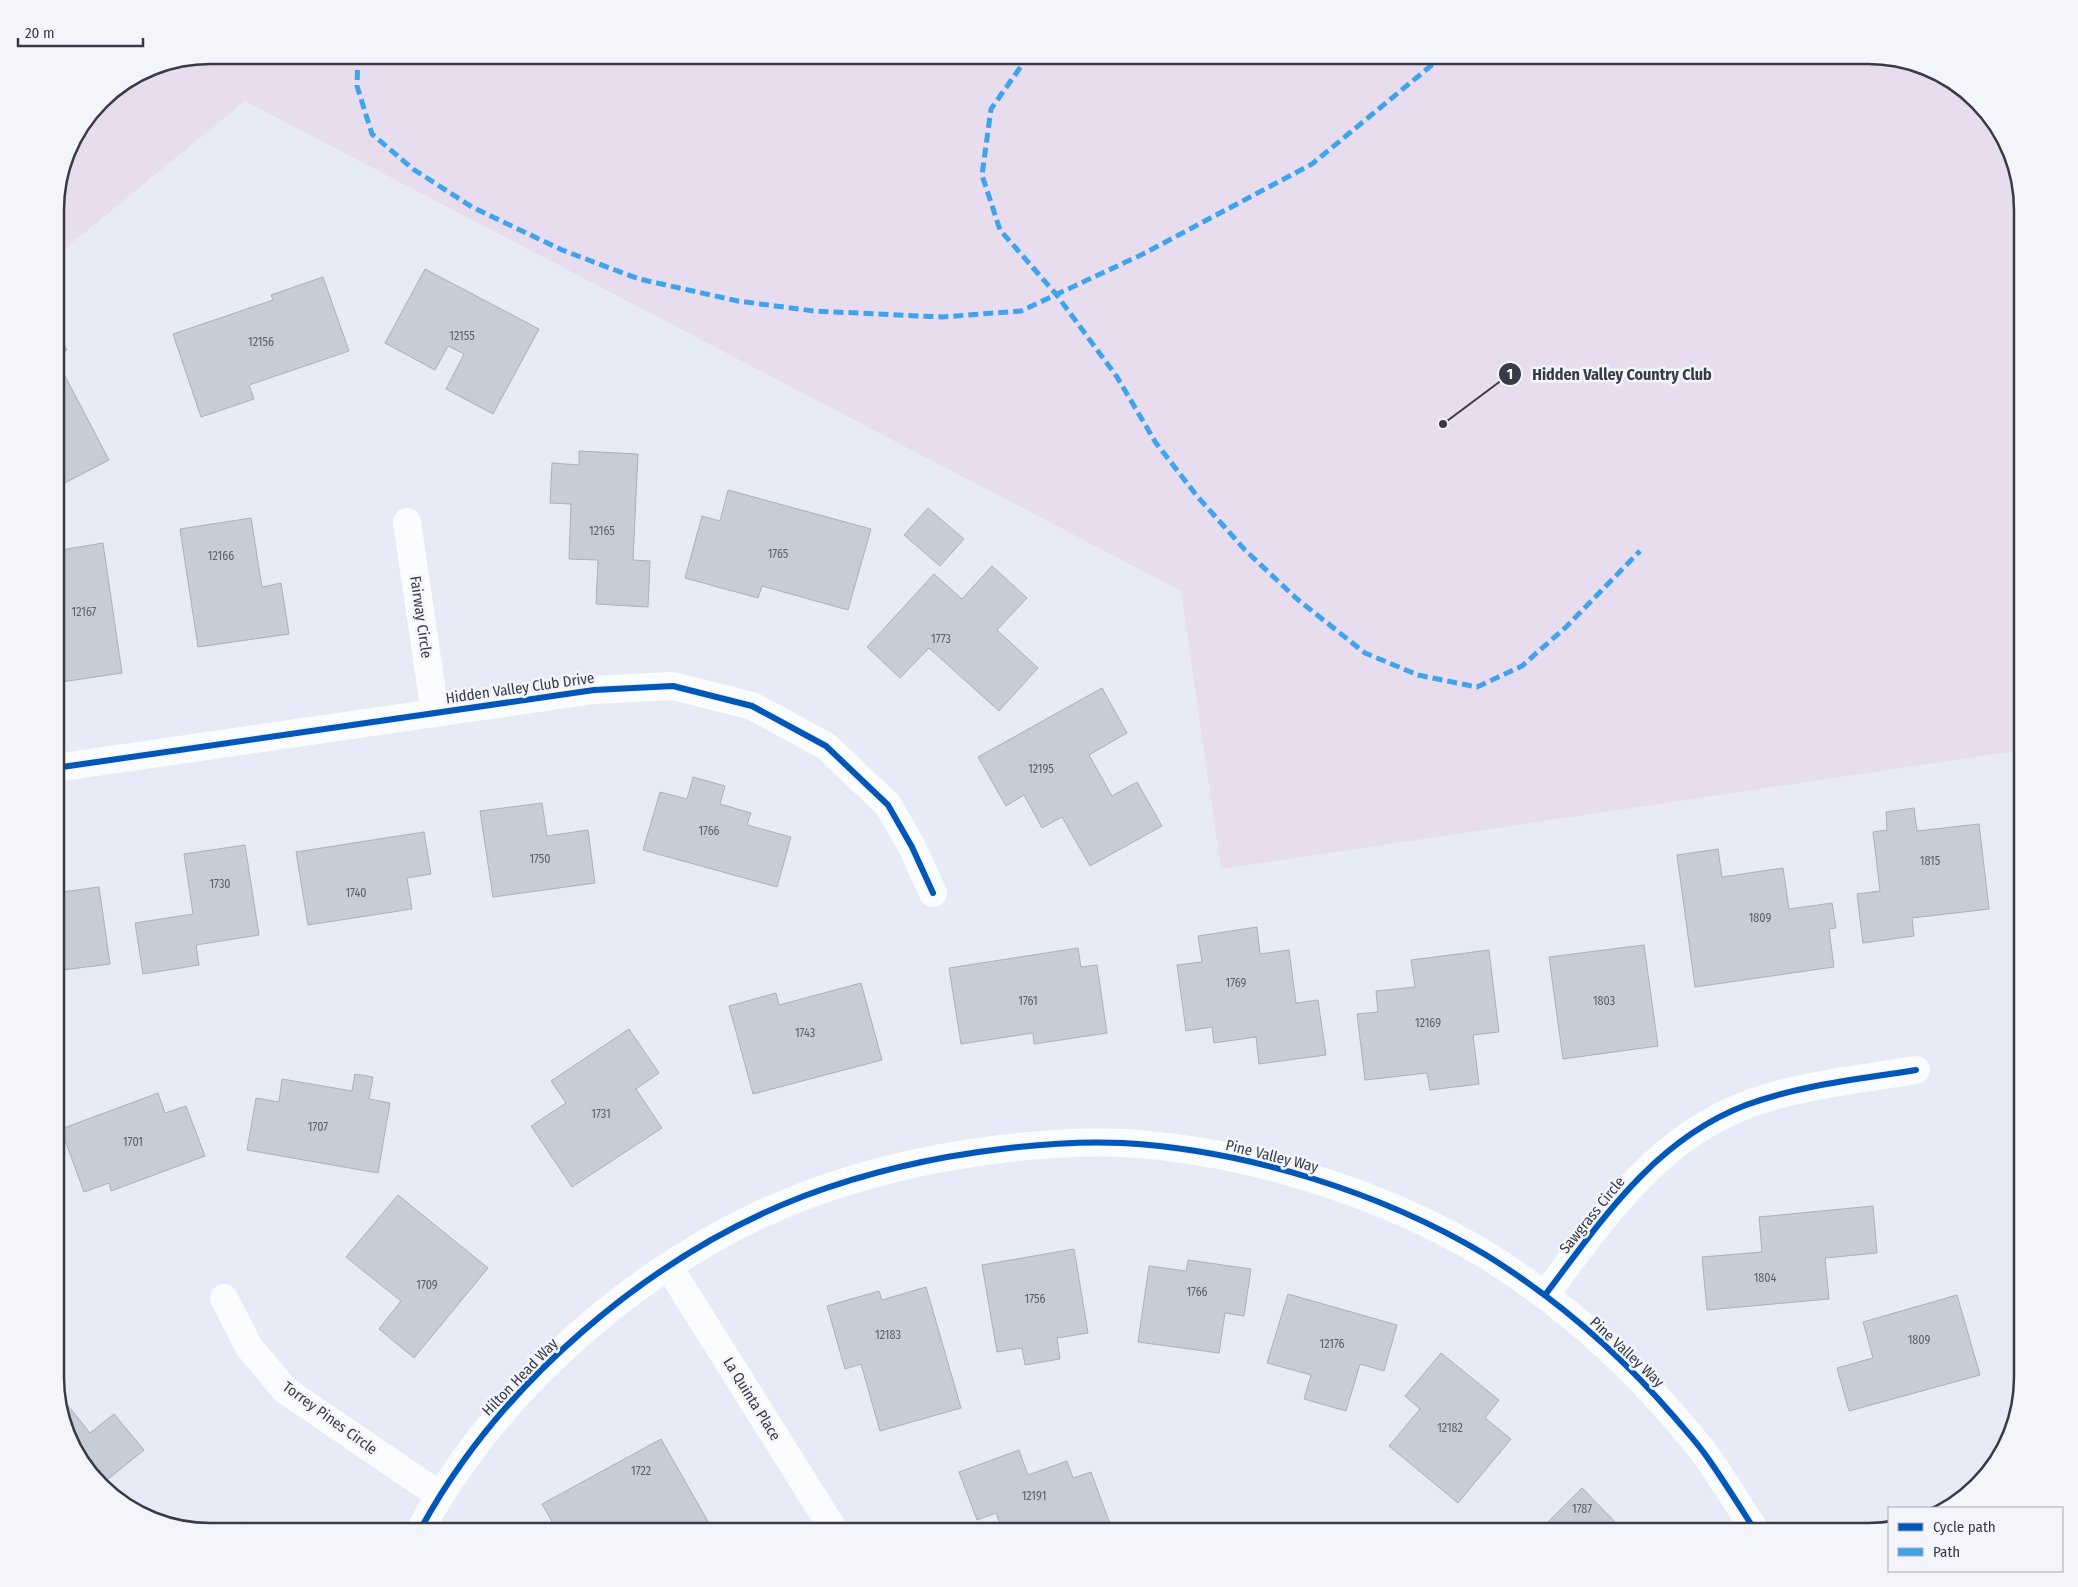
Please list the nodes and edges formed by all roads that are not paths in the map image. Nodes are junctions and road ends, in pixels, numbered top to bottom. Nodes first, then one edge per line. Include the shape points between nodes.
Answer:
1 (407, 522) dead end
2 (435, 713) junction
3 (64, 767) edge
4 (933, 893) dead end
5 (1916, 1070) dead end
6 (669, 1267) junction
7 (1545, 1296) junction
8 (224, 1298) dead end
9 (439, 1495) junction
10 (424, 1523) edge
11 (829, 1523) edge
12 (1750, 1523) edge

1 - 2 street, Fairway Circle
2 - 3 street, Hidden Valley Club Drive
2 - 4 street, Hidden Valley Club Drive via 594,690 673,686 752,706 826,746 888,805
5 - 7 street, Sawgrass Circle via 1786,1093 1745,1106 1707,1125 1670,1149 1638,1178 1610,1209
6 - 7 street, Pine Valley Way via 732,1229 802,1197 876,1172 959,1154 1040,1144 1123,1143 1207,1153 1291,1172 1356,1193 1485,1254
6 - 9 street, Hilton Head Way via 600,1315 539,1371 485,1431
6 - 11 street, La Quinta Place
7 - 12 street, Pine Valley Way via 1609,1349 1654,1394 1705,1454
8 - 9 street, Torrey Pines Circle via 249,1347 285,1390
9 - 10 street, Hilton Head Way

